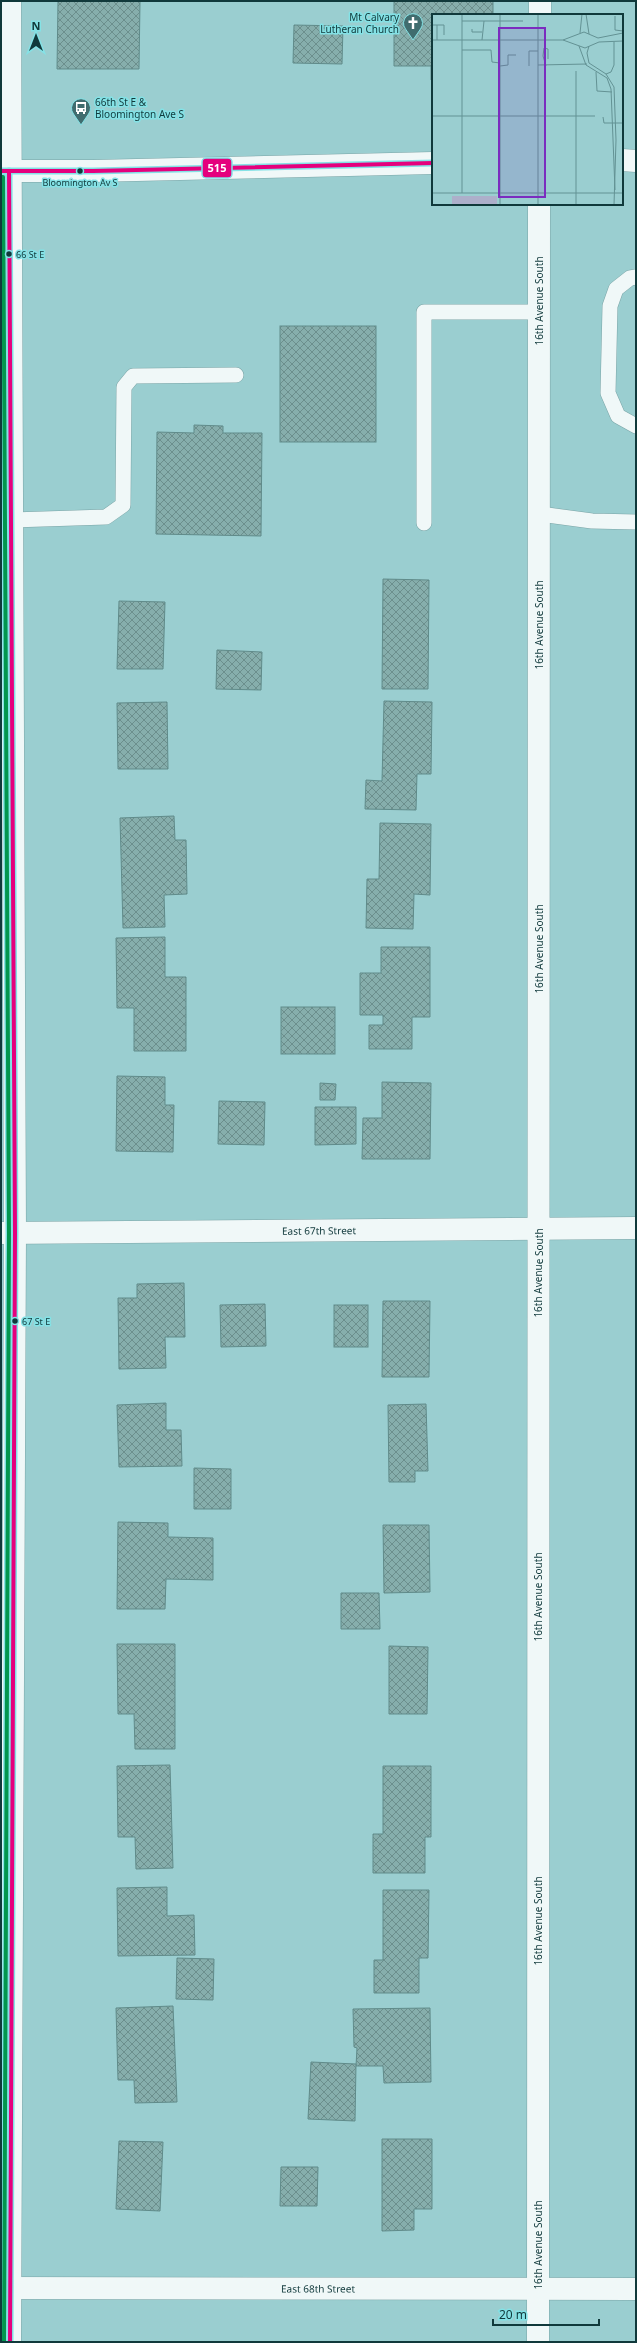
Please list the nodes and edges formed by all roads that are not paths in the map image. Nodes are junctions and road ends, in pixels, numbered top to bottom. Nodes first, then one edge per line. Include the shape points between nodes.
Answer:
1 (10, 1) edge
2 (540, 1) edge
3 (540, 14) edge
4 (623, 160) edge
5 (636, 160) edge
6 (432, 163) edge
7 (5, 171) edge
8 (539, 205) edge
9 (636, 277) edge
10 (539, 312) junction
11 (236, 375) dead end
12 (636, 426) edge
13 (6, 483) edge
14 (540, 514) junction
15 (12, 520) junction
16 (636, 522) edge
17 (424, 523) dead end
18 (537, 1228) junction
19 (636, 1228) edge
20 (8, 1233) edge
21 (5, 2288) edge
22 (538, 2288) junction
23 (636, 2289) edge
24 (10, 2342) edge
25 (538, 2342) edge

1 - 7 street
2 - 3 street
4 - 5 street
6 - 7 street via 93,172
7 - 13 street
8 - 10 street, 16th Avenue South
9 - 12 lane via 630,278 616,289 610,306 608,393 618,416
10 - 14 street, 16th Avenue South
10 - 17 lane via 424,312
11 - 15 lane via 133,376 124,387 123,505 106,517
13 - 15 street
14 - 16 lane via 592,521
14 - 18 street, 16th Avenue South
15 - 20 street
18 - 19 street, East 67th Street
18 - 20 street, East 67th Street
18 - 22 street, 16th Avenue South
20 - 21 street
21 - 22 street, East 68th Street
21 - 24 street
22 - 23 street, East 68th Street
22 - 25 street, 16th Avenue South

